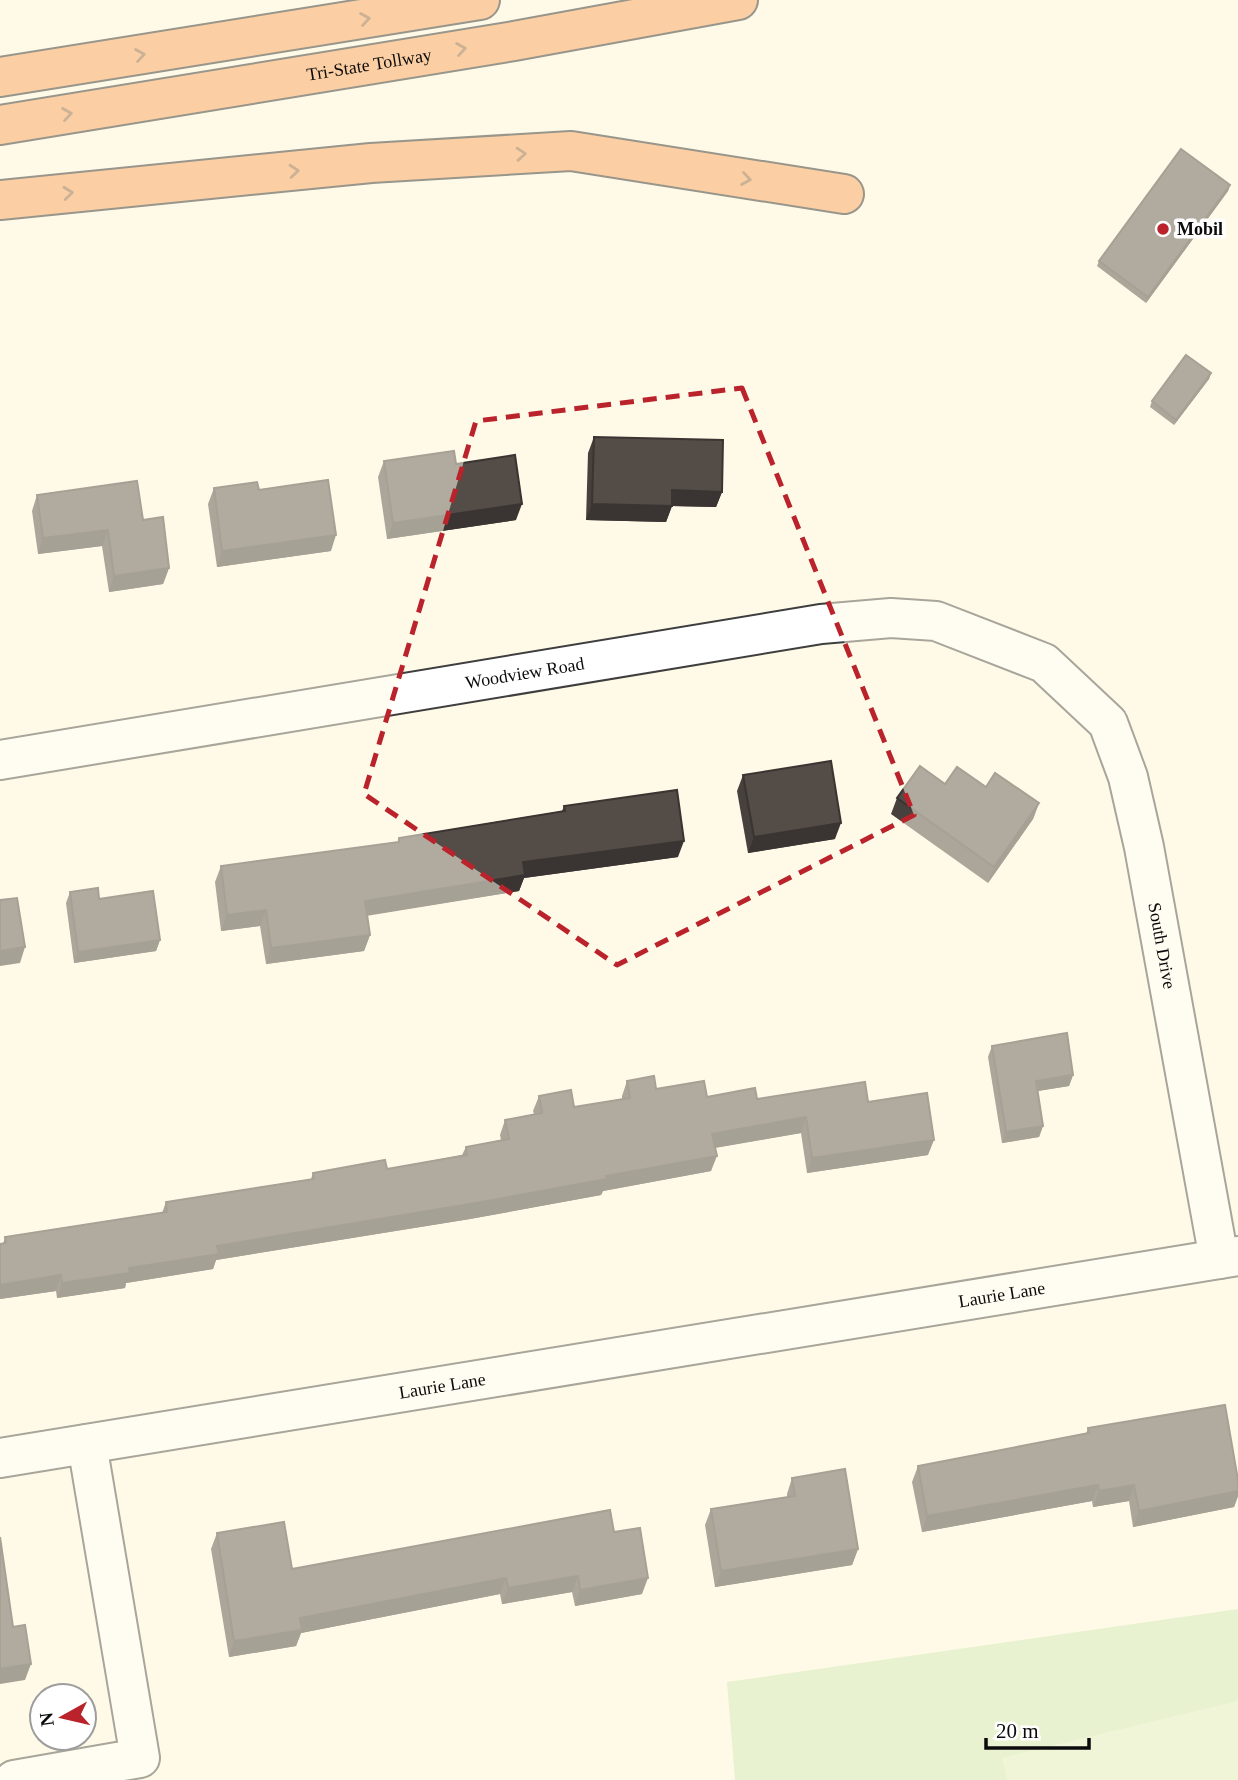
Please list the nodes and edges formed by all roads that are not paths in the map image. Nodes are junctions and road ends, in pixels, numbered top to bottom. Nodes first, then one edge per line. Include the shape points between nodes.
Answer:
1 (480, 0) edge
2 (738, 0) edge
3 (0, 77) edge
4 (0, 125) edge
5 (844, 194) dead end
6 (0, 200) edge
7 (1045, 663) joint
8 (0, 760) edge
9 (1228, 1257) edge
10 (87, 1444) junction
11 (0, 1458) edge
12 (14, 1780) edge

3 -> 1 highway
4 -> 2 highway, Tri-State Tollway
6 -> 5 highway via 371,163 571,151
7 - 8 street, Woodview Road via 936,621 891,618 821,625
7 - 9 street, South Drive via 1108,723 1128,777
9 - 10 street, Laurie Lane
10 - 11 street, Laurie Lane
10 - 12 street via 140,1758

